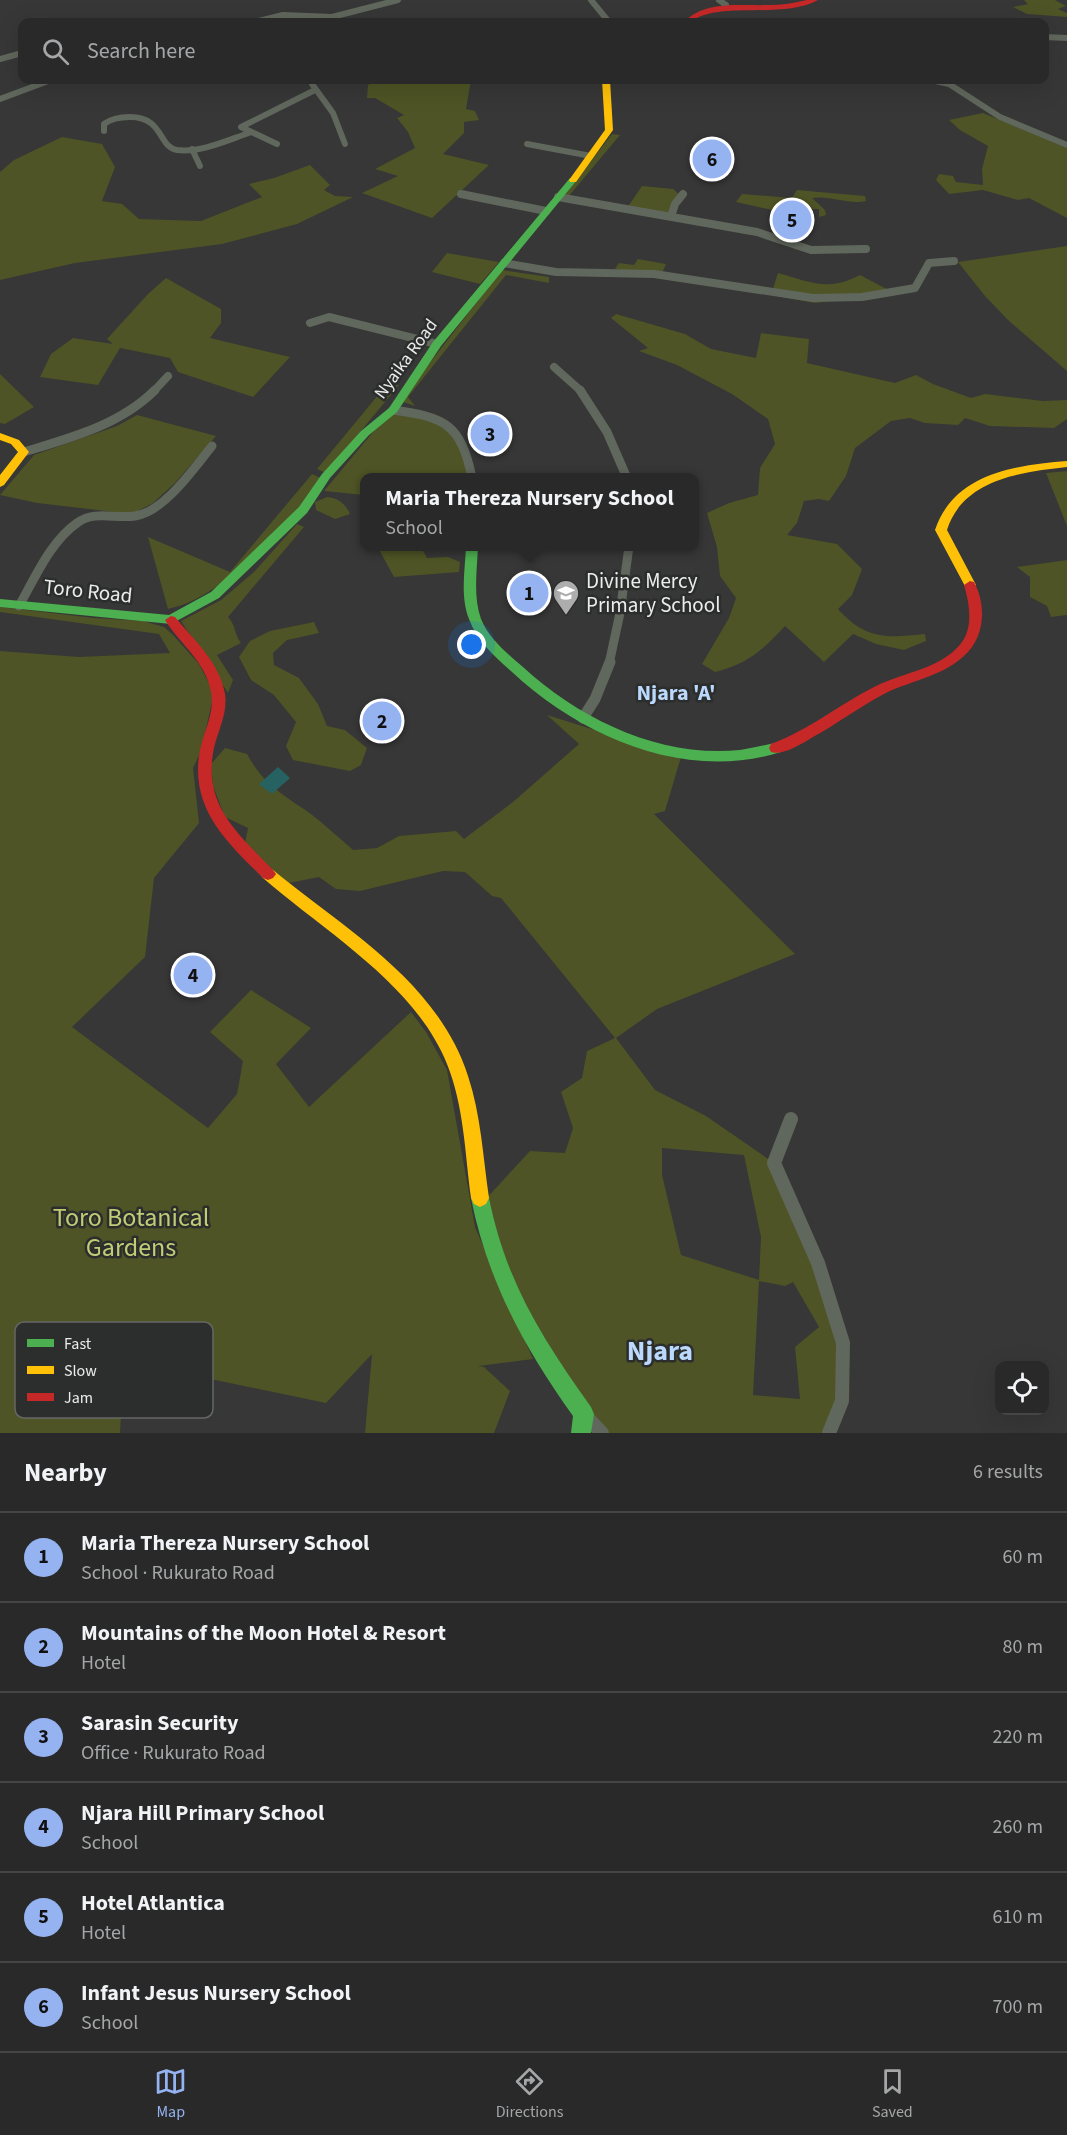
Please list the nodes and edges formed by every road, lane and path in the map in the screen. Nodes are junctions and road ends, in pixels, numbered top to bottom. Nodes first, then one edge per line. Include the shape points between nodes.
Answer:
1 (398, 0) edge
2 (591, 0) edge
3 (815, 0) edge
4 (722, 3) edge
5 (271, 18) edge
6 (312, 18) edge
7 (338, 18) edge
8 (606, 18) edge
9 (690, 18) edge
10 (1049, 37) edge
11 (1067, 38) edge
12 (18, 54) edge
13 (0, 59) edge
14 (40, 84) edge
15 (312, 84) edge
16 (606, 84) edge
17 (948, 84) edge
18 (315, 90) junction
19 (0, 99) edge
20 (104, 131) dead end
21 (249, 134) junction
22 (1067, 136) edge
23 (1049, 138) junction
24 (277, 144) dead end
25 (345, 144) dead end
26 (527, 144) dead end
27 (1067, 145) edge
28 (192, 149) junction
29 (591, 156) junction
30 (200, 166) dead end
31 (461, 194) dead end
32 (682, 194) dead end
33 (558, 197) junction
34 (546, 211) junction
35 (671, 217) junction
36 (866, 249) dead end
37 (954, 261) dead end
38 (504, 263) junction
39 (310, 323) dead end
40 (438, 344) junction
41 (554, 367) dead end
42 (168, 376) dead end
43 (393, 410) junction
44 (0, 436) edge
45 (212, 446) dead end
46 (24, 452) junction
47 (1067, 464) edge
48 (471, 473) edge
49 (625, 473) edge
50 (0, 483) edge
51 (472, 551) edge
52 (628, 551) edge
53 (0, 603) edge
54 (20, 606) junction
55 (171, 620) junction
56 (583, 718) junction
57 (791, 1119) dead end
58 (584, 1414) junction
59 (581, 1433) edge
60 (602, 1433) edge
61 (829, 1433) edge

1 - 7 street
2 - 8 street
3 - 4 street via 778,7
4 - 9 street via 693,13
5 - 6 street
10 - 11 street
12 - 13 street
14 - 19 street
15 - 18 street
16 - 29 street, Nyaika Road via 609,130
17 - 23 street via 1000,117
18 - 21 street via 245,124 242,127
18 - 25 street via 333,113
20 - 28 street via 104,124 111,119 146,118 154,122 170,147
21 - 24 street
21 - 28 street
22 - 23 street
23 - 27 street
26 - 29 street
28 - 30 street
29 - 33 street, Nyaika Road
31 - 34 street
32 - 35 street
33 - 34 street, Nyaika Road
33 - 35 street
34 - 38 street, Nyaika Road
35 - 36 street via 757,232 811,250
37 - 38 street via 929,262 915,288 862,297 813,298 654,274 556,272
38 - 40 street, Nyaika Road
39 - 40 street via 329,316
40 - 43 street, Nyaika Road
41 - 49 street via 570,377 585,397
42 - 46 street via 120,419
43 - 48 street via 427,415 455,429 466,450
43 - 55 street, Nyaika Road via 365,433 326,476 303,510 256,558 203,603
44 - 46 street via 15,442
45 - 54 street via 179,484 142,514 98,514 72,526
46 - 50 street
47 - 56 street via 990,473 975,484 942,524 941,530 966,570 976,616 968,643 948,660 848,707 802,736 775,749 755,753 678,754 652,748
51 - 56 street via 471,598 475,619 484,635 546,698
52 - 56 street via 616,634 602,686
53 - 54 street, Toro Road
54 - 55 street, Toro Road
55 - 58 street via 210,672 219,693 206,753 205,788 218,820 269,877 417,1000 444,1039 468,1117 488,1241 499,1273 514,1310 536,1347
57 - 61 street via 774,1163 818,1263 843,1343 842,1401
58 - 59 street
58 - 60 street

